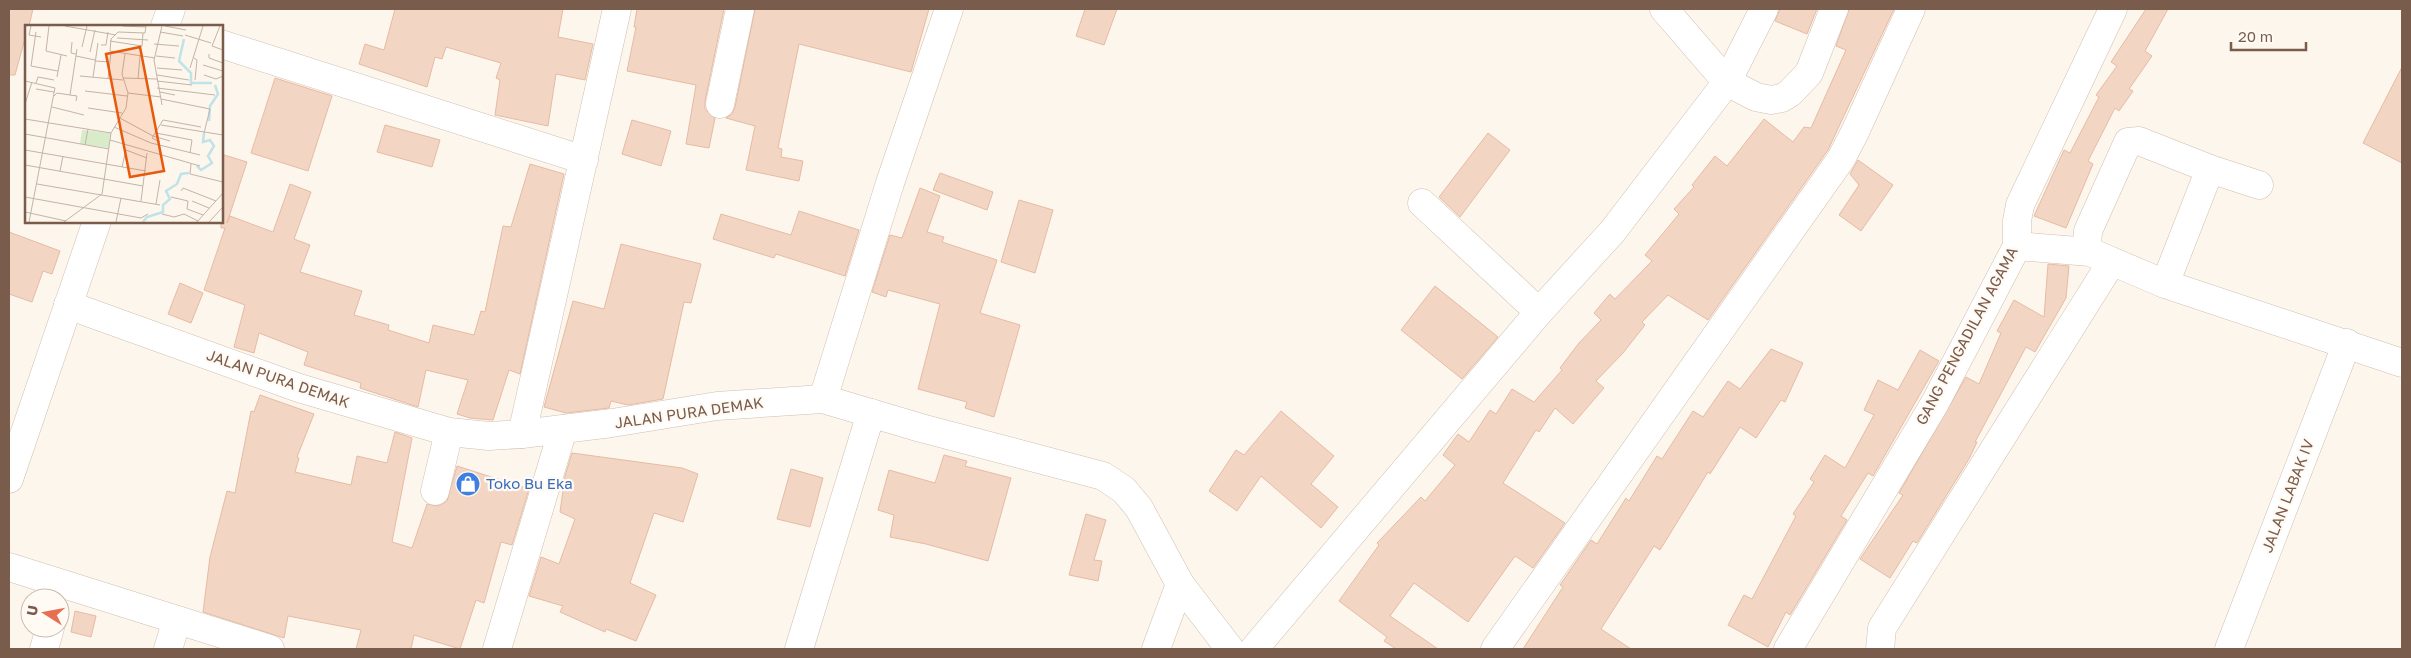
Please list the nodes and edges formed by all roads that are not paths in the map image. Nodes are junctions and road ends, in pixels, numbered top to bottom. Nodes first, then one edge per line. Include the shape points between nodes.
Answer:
1 (617, 9) edge
2 (740, 9) edge
3 (949, 9) edge
4 (1664, 9) edge
5 (1764, 9) edge
6 (1834, 9) edge
7 (1911, 9) edge
8 (2112, 9) edge
9 (222, 44) edge
10 (1727, 82) junction
11 (720, 104) dead end
12 (584, 160) junction
13 (2210, 169) junction
14 (2259, 185) dead end
15 (1422, 203) dead end
16 (97, 222) edge
17 (2017, 246) junction
18 (2100, 258) junction
19 (2165, 284) junction
20 (68, 305) junction
21 (1539, 312) junction
22 (2347, 343) junction
23 (2402, 364) edge
24 (823, 399) junction
25 (871, 413) junction
26 (563, 429) junction
27 (449, 432) junction
28 (522, 434) junction
29 (9, 479) edge
30 (435, 491) dead end
31 (9, 567) edge
32 (1180, 584) junction
33 (53, 588) edge
34 (70, 594) edge
35 (177, 620) junction
36 (168, 649) edge
37 (270, 649) edge
38 (497, 649) edge
39 (799, 649) edge
40 (1156, 649) edge
41 (1230, 649) edge
42 (1254, 649) edge
43 (1495, 649) edge
44 (1788, 649) edge
45 (1880, 649) edge
46 (2229, 649) edge

1 - 12 street
2 - 11 street
3 - 24 street via 890,183
4 - 10 street
5 - 10 street
6 - 10 street via 1809,73 1790,93 1770,100 1756,97
7 - 43 street via 1841,159
8 - 17 street, GANG PENGADILAN AGAMA via 2020,205 2016,221
9 - 12 street
10 - 21 street via 1612,232
12 - 28 street
13 - 14 street
13 - 18 street via 2139,141 2128,142 2088,232 2087,246
13 - 19 street
15 - 21 street
16 - 20 street
17 - 18 street
17 - 44 street, GANG PENGADILAN AGAMA via 1935,402
18 - 19 street
18 - 45 street via 1882,628
19 - 22 street
20 - 27 street, JALAN PURA DEMAK via 298,388
20 - 29 street
21 - 42 street
22 - 23 street
22 - 46 street, JALAN LABAK IV
24 - 25 street, JALAN PURA DEMAK
24 - 26 street, JALAN PURA DEMAK via 717,406
25 - 32 street, JALAN PURA DEMAK via 1102,476 1124,490 1139,508
25 - 39 street
26 - 28 street, JALAN PURA DEMAK
26 - 38 street
27 - 28 street, JALAN PURA DEMAK via 488,436
27 - 30 street
31 - 33 street
32 - 40 street
32 - 41 street, JALAN PURA DEMAK
34 - 35 street
35 - 36 street
35 - 37 street

